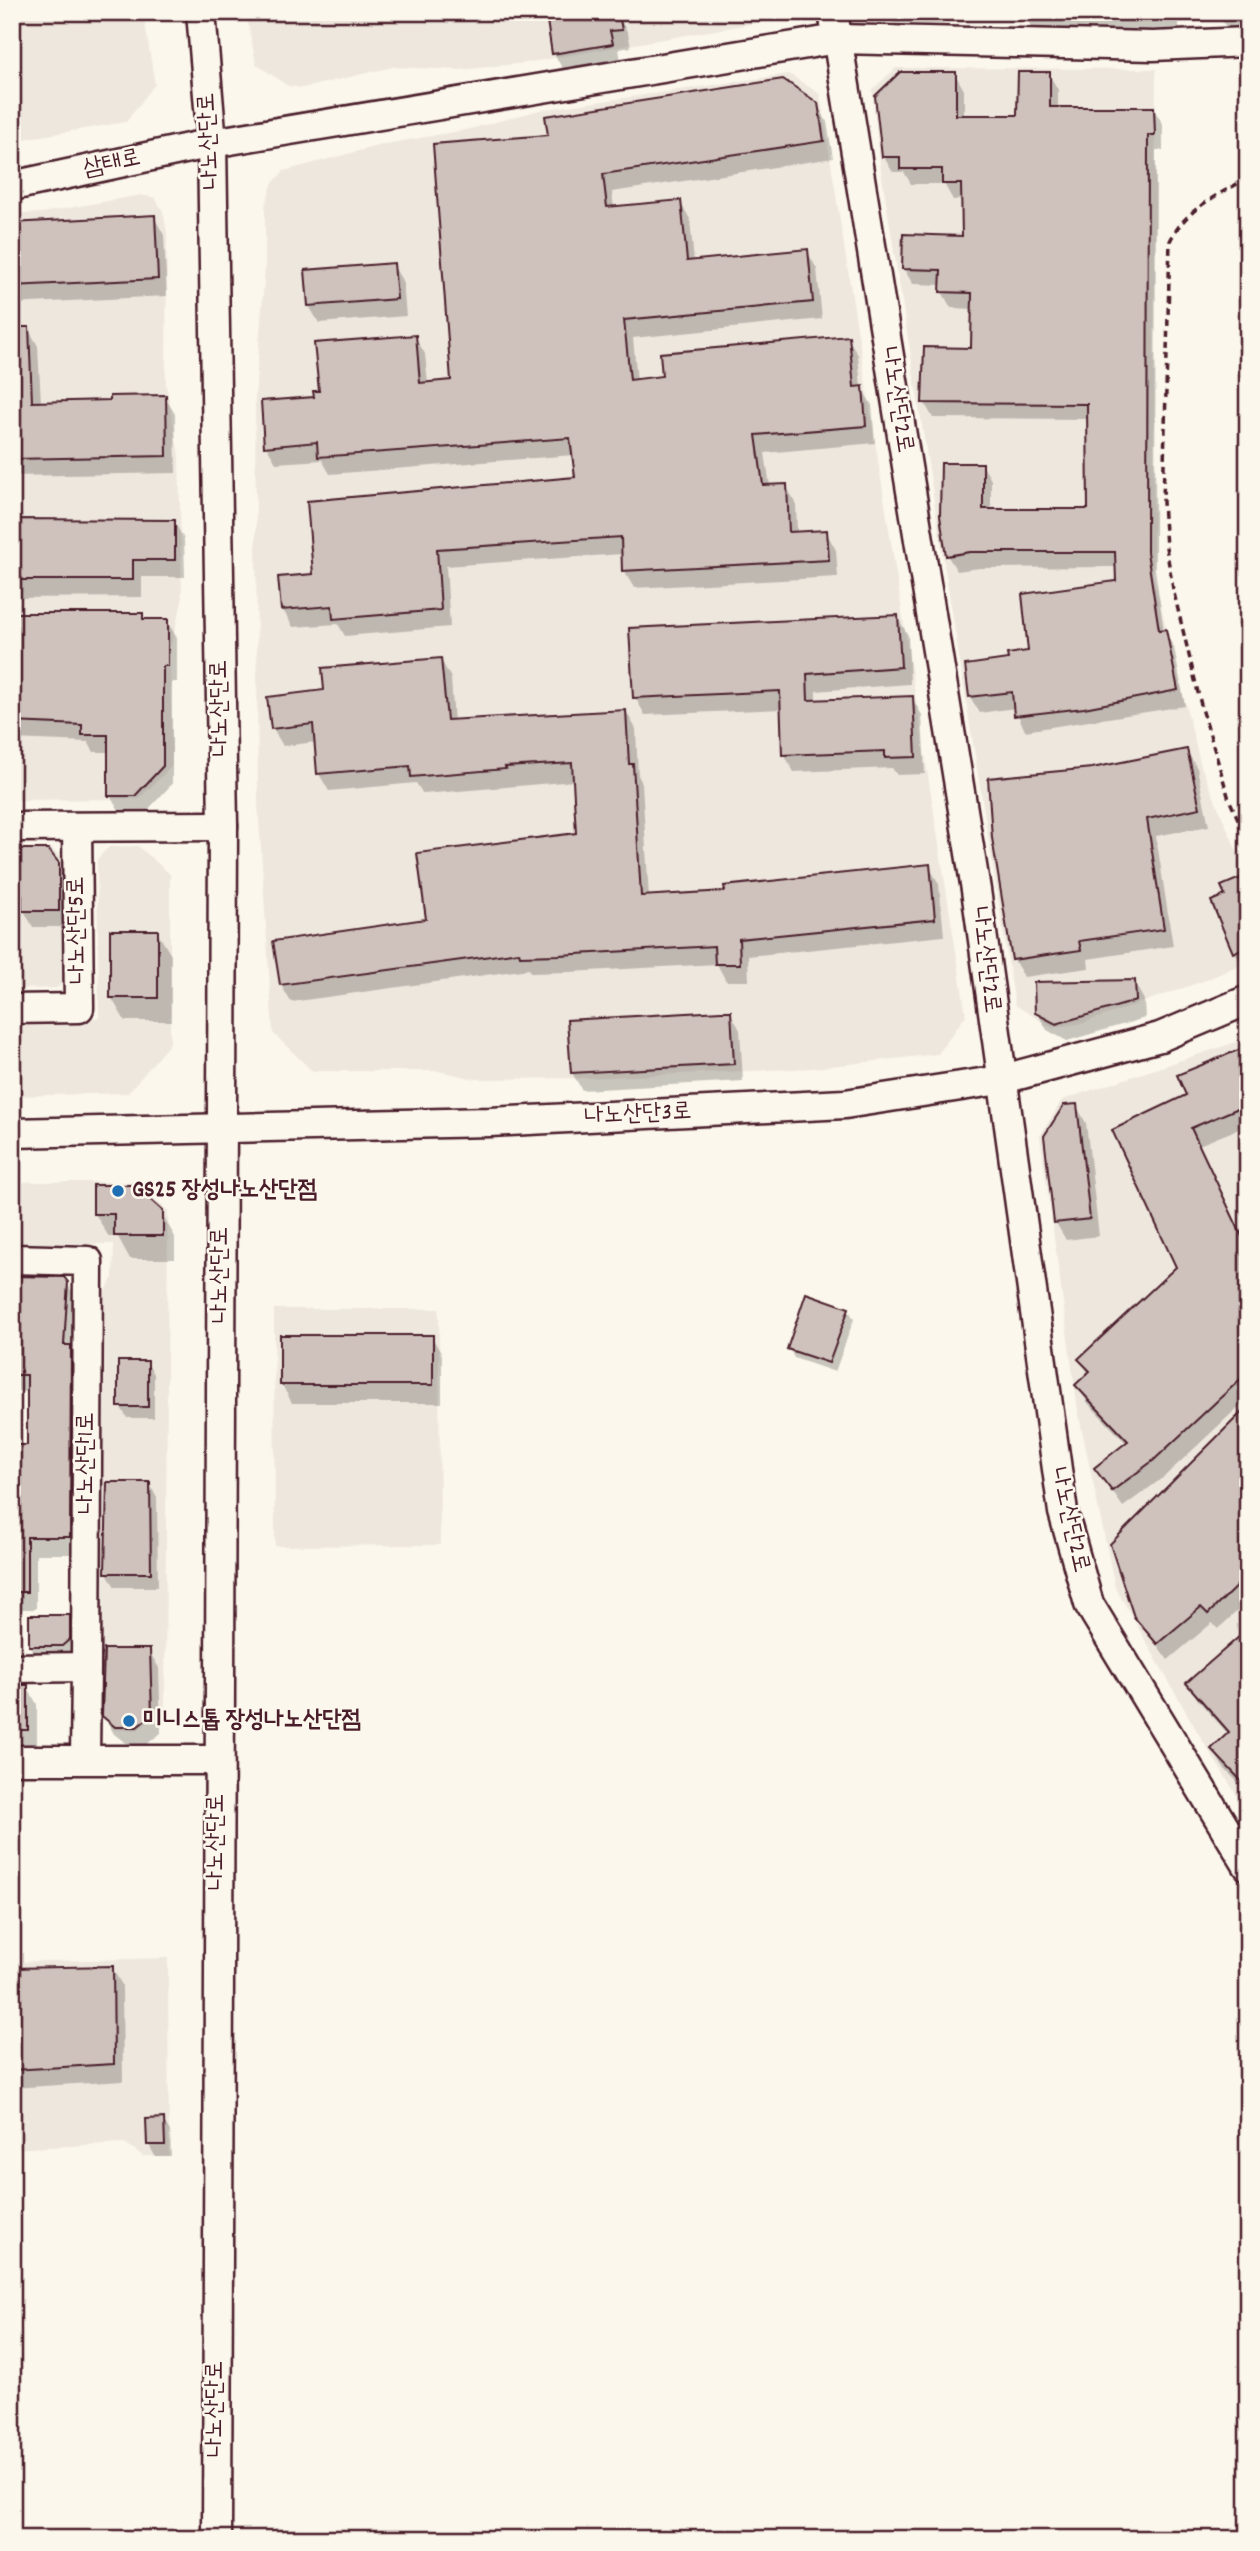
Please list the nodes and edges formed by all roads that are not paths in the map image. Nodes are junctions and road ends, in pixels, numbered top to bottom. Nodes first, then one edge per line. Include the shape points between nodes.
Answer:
1 (201, 12) edge
2 (835, 26) edge
3 (1248, 42) edge
4 (212, 143) junction
5 (12, 186) edge
6 (222, 826) junction
7 (12, 827) edge
8 (77, 828) junction
9 (1248, 1000) edge
10 (12, 1009) edge
11 (1000, 1080) junction
12 (222, 1129) junction
13 (12, 1133) edge
14 (12, 1258) edge
15 (86, 1667) junction
16 (12, 1668) edge
17 (85, 1759) junction
18 (12, 1760) edge
19 (217, 1760) junction
20 (1248, 1866) edge
21 (216, 2539) edge

1 - 4 street, 나노산단로
2 - 3 street, 삼태로 via 1153,46
2 - 4 street, 삼태로
2 - 11 street, 나노산단2로 via 976,890
4 - 5 street, 삼태로
4 - 6 street, 나노산단로
6 - 8 street
6 - 12 street, 나노산단로
7 - 8 street
8 - 10 street, 나노산단5로 via 79,1008
9 - 11 street, 나노산단3로 via 1160,1037
11 - 12 street, 나노산단3로 via 845,1104 490,1122
11 - 20 street, 나노산단2로 via 1063,1512 1089,1604
12 - 13 street, 나노산단3로
12 - 19 street, 나노산단로
14 - 15 street, 나노산단1로 via 88,1261
15 - 16 street
15 - 17 street
17 - 18 street
17 - 19 street
19 - 21 street, 나노산단로

